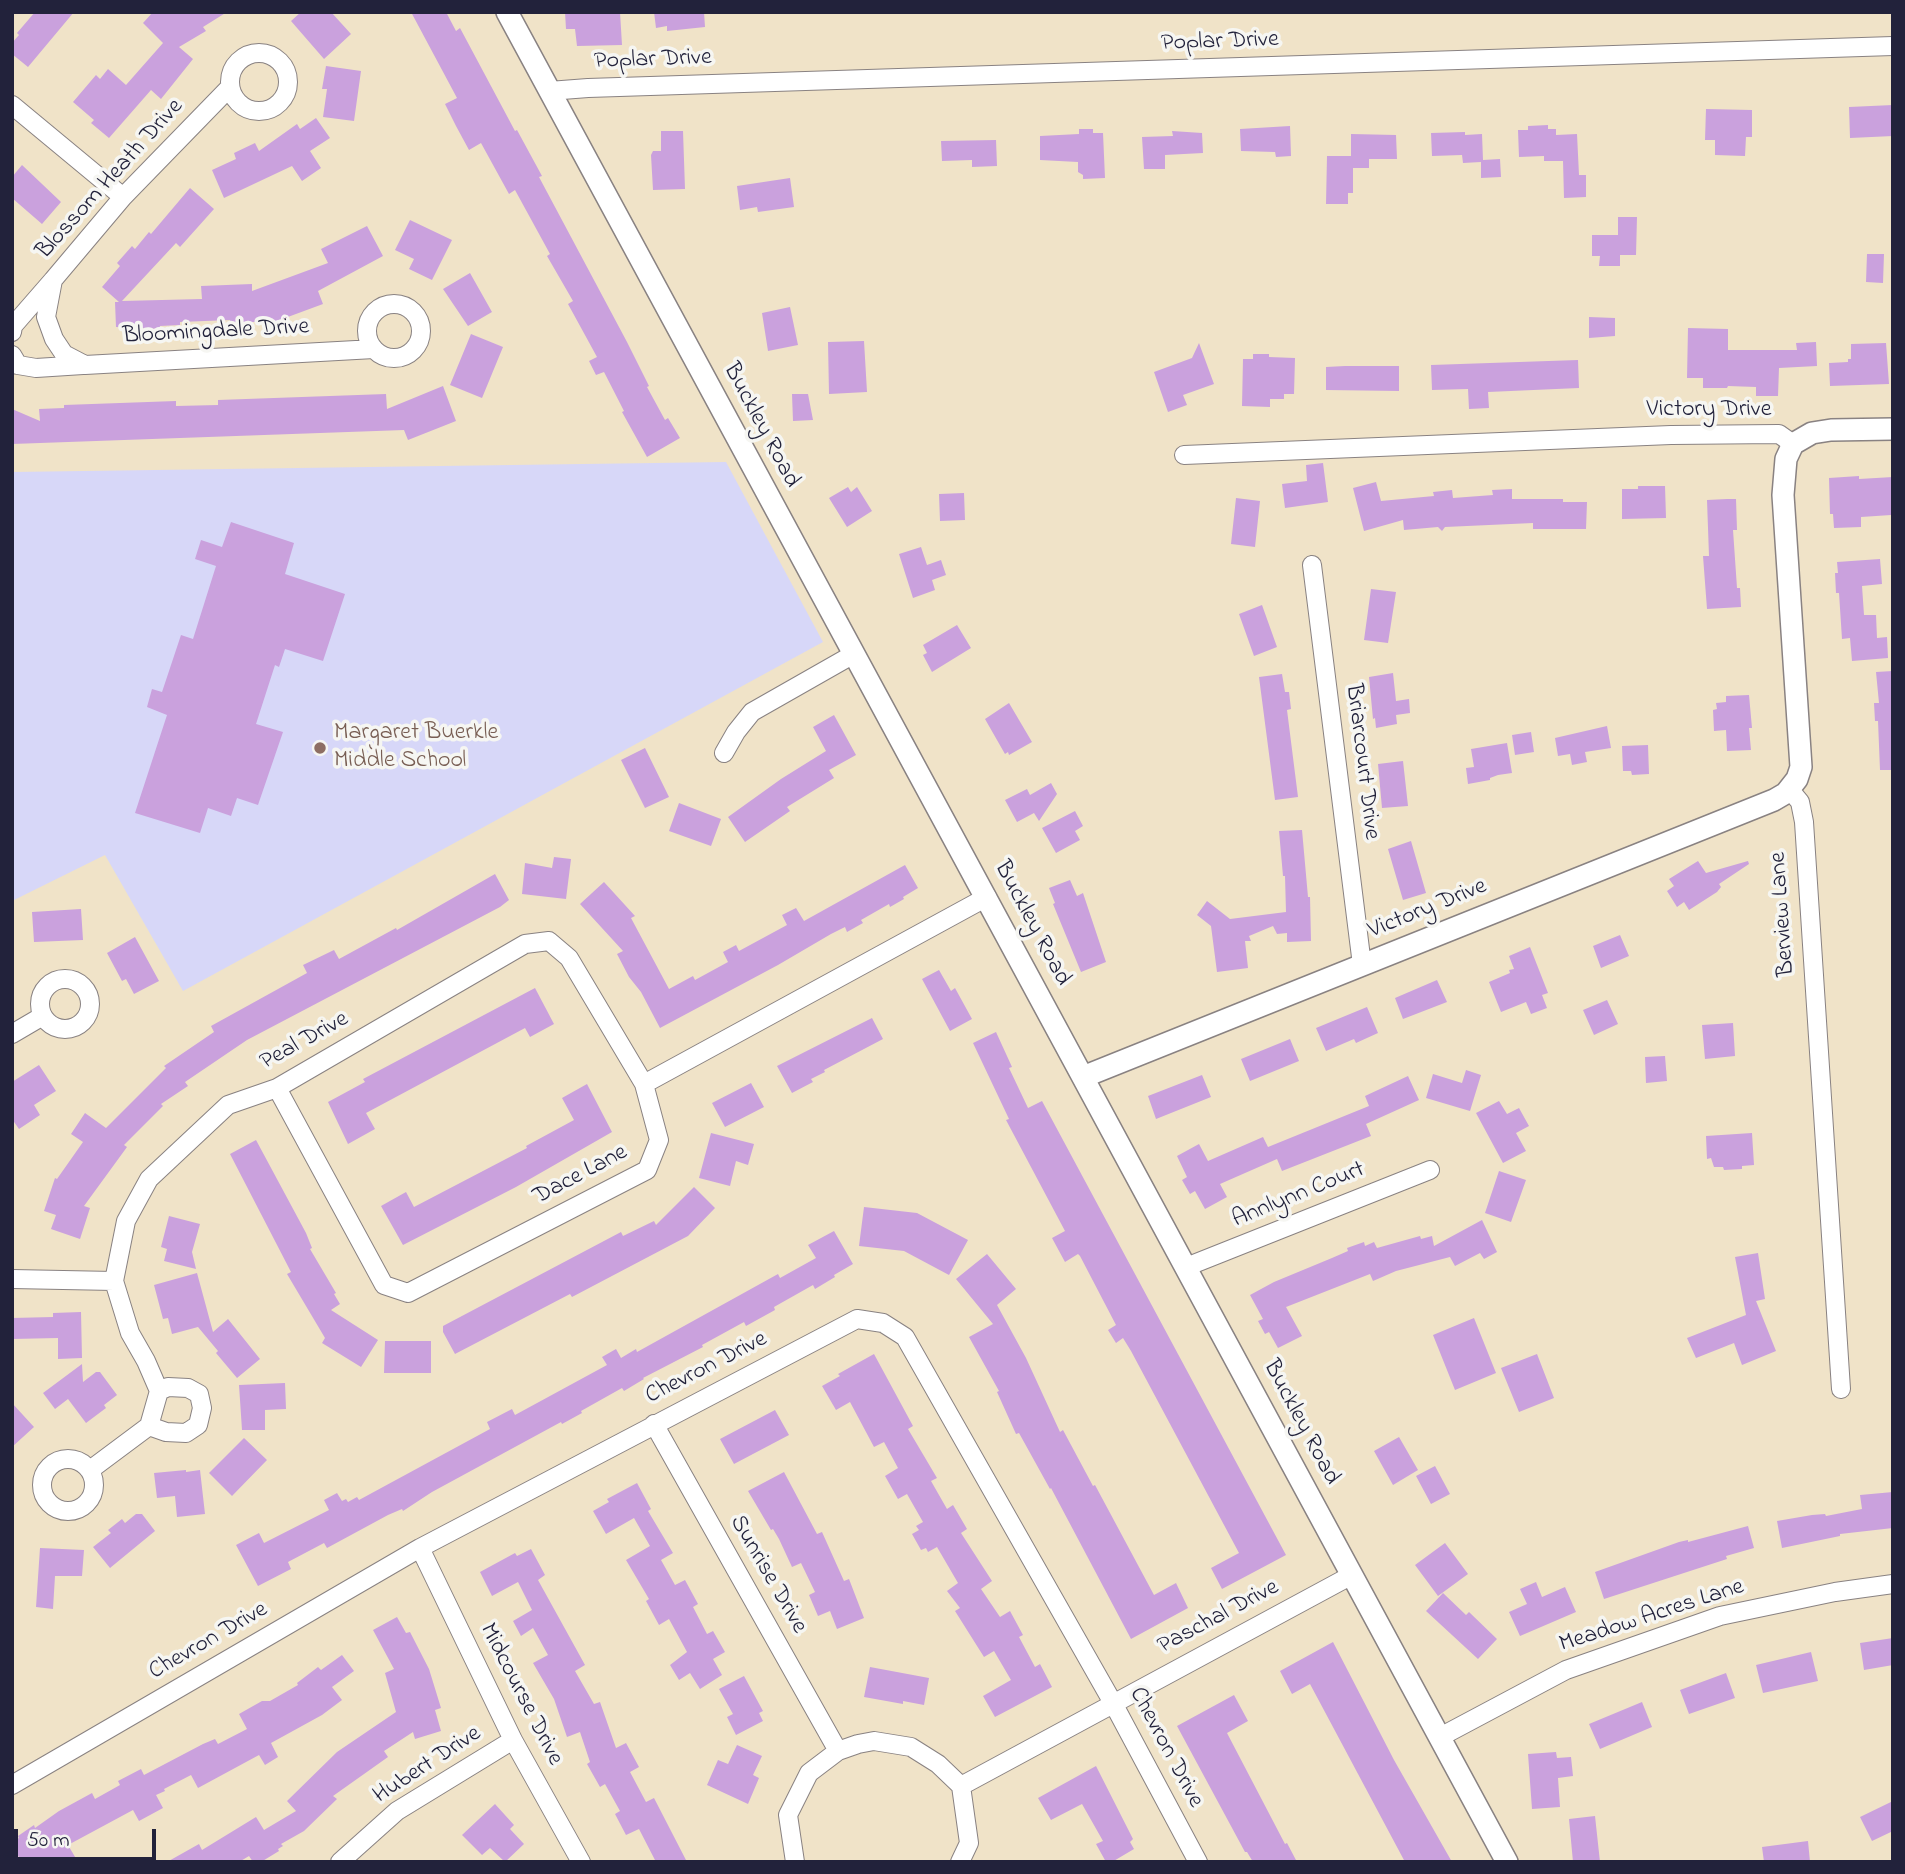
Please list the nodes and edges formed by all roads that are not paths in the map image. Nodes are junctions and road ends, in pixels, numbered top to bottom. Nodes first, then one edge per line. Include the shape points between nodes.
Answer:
1 (507, 12) edge
2 (1893, 46) edge
3 (230, 86) dead end
4 (549, 91) junction
5 (12, 105) edge
6 (123, 197) junction
7 (53, 280) junction
8 (12, 332) edge
9 (374, 349) dead end
10 (12, 355) edge
11 (85, 365) junction
12 (1893, 429) edge
13 (1793, 444) junction
14 (1184, 456) dead end
15 (1312, 565) dead end
16 (854, 654) junction
17 (724, 753) dead end
18 (1790, 790) junction
19 (987, 897) junction
20 (1362, 965) junction
21 (41, 1017) dead end
22 (12, 1034) edge
23 (1083, 1077) junction
24 (644, 1084) junction
25 (277, 1088) junction
26 (1430, 1170) dead end
27 (1186, 1267) junction
28 (12, 1279) edge
29 (114, 1281) junction
30 (1841, 1389) dead end
31 (159, 1391) junction
32 (653, 1424) junction
33 (149, 1426) junction
34 (90, 1470) dead end
35 (420, 1548) junction
36 (1352, 1575) junction
37 (1893, 1584) edge
38 (1113, 1703) junction
39 (1440, 1737) junction
40 (513, 1740) junction
41 (838, 1751) junction
42 (12, 1785) edge
43 (961, 1786) junction
44 (340, 1862) edge
45 (581, 1862) edge
46 (795, 1862) edge
47 (960, 1862) edge
48 (1198, 1862) edge
49 (1507, 1862) edge

1 - 4 street, Buckley Road
2 - 4 street, Poplar Drive
3 - 6 street, Blossom Heath Drive
4 - 16 street, Buckley Road
5 - 6 street
6 - 7 street, Blossom Heath Drive
7 - 8 street
7 - 11 street, Blossom Heath Drive via 46,317 54,339 64,354
9 - 11 street, Bloomingdale Drive
10 - 11 street, Bloomingdale Drive via 18,365 36,368
12 - 13 street, Victory Drive via 1830,430 1812,433
13 - 14 street, Victory Drive via 1779,434 1671,435
13 - 18 street via 1784,468 1783,495 1801,767
15 - 20 street, Briarcourt Drive
16 - 17 street via 752,712
16 - 19 street, Buckley Road
18 - 20 street, Victory Drive
18 - 30 street, Berview Lane via 1800,802 1804,821
19 - 23 street, Buckley Road
19 - 24 street
20 - 23 street, Victory Drive
21 - 22 street
23 - 27 street, Buckley Road
24 - 25 street, Peal Drive via 569,958 549,941 525,944
24 - 25 street, Dace Lane via 659,1140 647,1170 408,1293 384,1285
25 - 29 street, Peal Drive via 228,1105 149,1179 126,1221
26 - 27 street, Annlynn Court
27 - 36 street, Buckley Road
28 - 29 street
29 - 31 street, Peal Drive via 130,1333
31 - 33 street
31 - 33 street via 188,1388 199,1394 198,1425 186,1433
32 - 35 street, Chevron Drive
32 - 38 street, Chevron Drive via 856,1319 883,1323 905,1337
32 - 41 street, Sunrise Drive
33 - 34 street
35 - 40 street, Midcourse Drive
35 - 42 street, Chevron Drive
36 - 38 street, Paschal Drive
36 - 39 street, Buckley Road
37 - 39 street, Meadow Acres Lane via 1720,1616 1566,1670
38 - 43 street, Paschal Drive
38 - 48 street, Chevron Drive
39 - 49 street, Buckley Road
40 - 44 street, Hubert Drive via 397,1811
40 - 45 street, Midcourse Drive
41 - 43 street via 874,1741 911,1748 938,1764
41 - 46 street via 810,1773 788,1815
43 - 47 street via 969,1843

